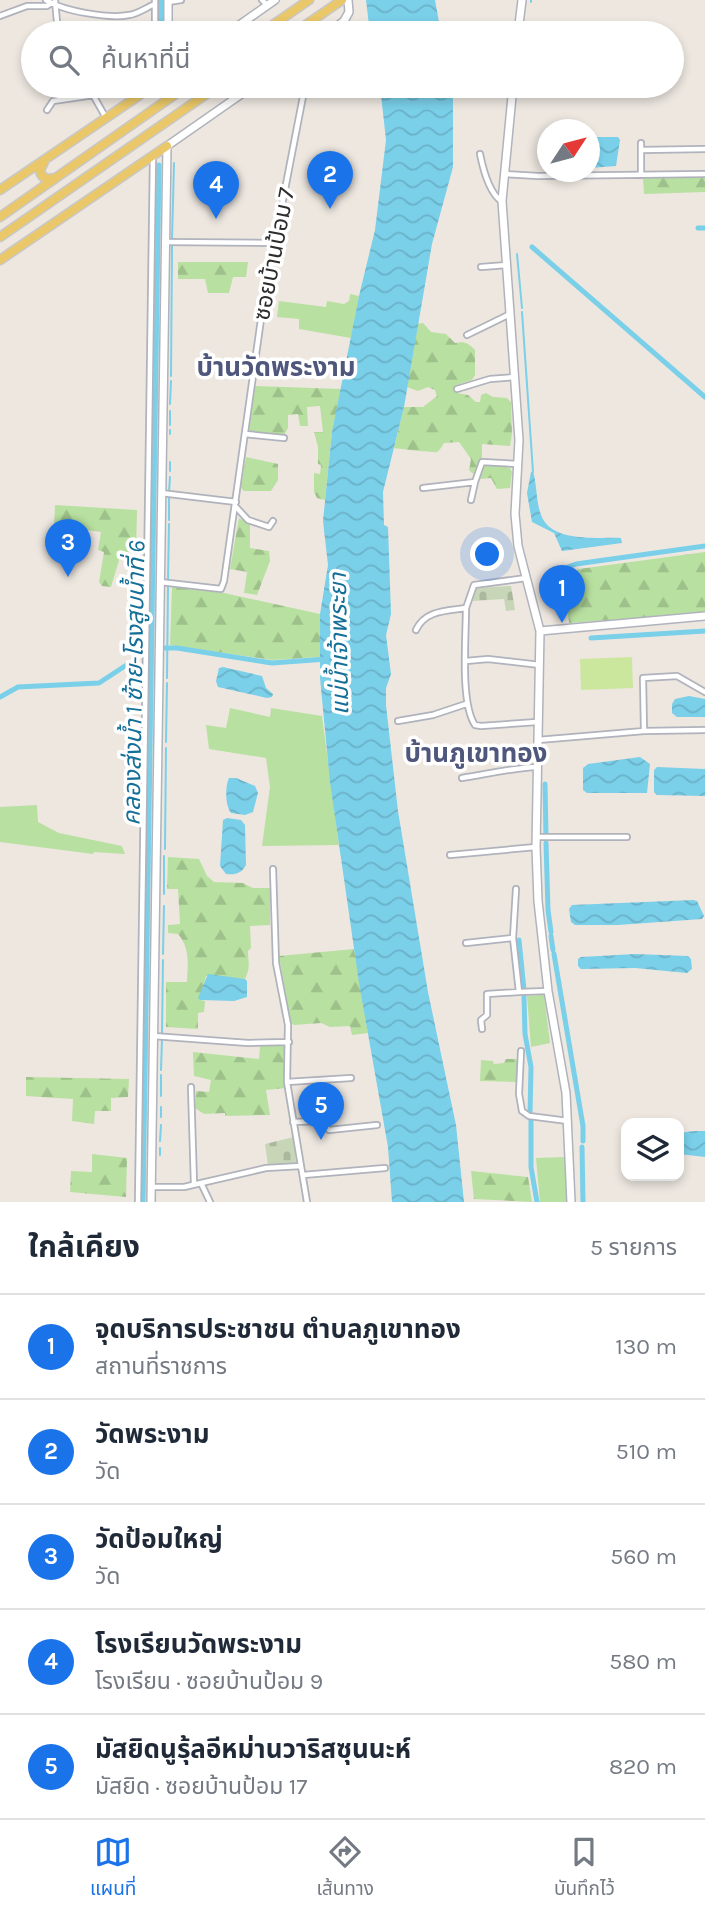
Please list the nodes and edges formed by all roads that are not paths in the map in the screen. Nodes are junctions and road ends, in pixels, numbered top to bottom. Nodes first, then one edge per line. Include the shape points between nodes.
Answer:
1 (181, 0) edge
2 (275, 0) edge
3 (309, 0) edge
4 (342, 0) edge
5 (348, 0) edge
6 (522, 0) edge
7 (167, 1) edge
8 (51, 2) edge
9 (155, 2) edge
10 (265, 3) edge
11 (0, 16) edge
12 (55, 21) edge
13 (155, 21) edge
14 (168, 21) edge
15 (243, 21) edge
16 (279, 21) edge
17 (311, 21) edge
18 (344, 21) edge
19 (519, 21) edge
20 (74, 98) edge
21 (96, 98) edge
22 (135, 98) edge
23 (170, 98) edge
24 (201, 98) edge
25 (236, 98) edge
26 (303, 98) edge
27 (512, 98) edge
28 (47, 110) dead end
29 (106, 118) junction
30 (641, 143) dead end
31 (167, 146) junction
32 (705, 149) edge
33 (641, 150) junction
34 (480, 154) dead end
35 (153, 155) junction
36 (47, 156) junction
37 (503, 174) junction
38 (705, 174) edge
39 (641, 175) junction
40 (57, 178) junction
41 (0, 190) edge
42 (502, 201) junction
43 (0, 217) edge
44 (19, 224) junction
45 (0, 237) edge
46 (164, 242) junction
47 (273, 243) junction
48 (19, 247) junction
49 (0, 260) edge
50 (506, 265) junction
51 (481, 267) dead end
52 (511, 314) junction
53 (467, 335) dead end
54 (516, 377) junction
55 (457, 389) dead end
56 (246, 434) junction
57 (284, 438) dead end
58 (519, 464) junction
59 (475, 482) junction
60 (423, 488) dead end
61 (161, 493) junction
62 (471, 500) dead end
63 (235, 504) junction
64 (273, 521) dead end
65 (526, 578) junction
66 (160, 582) junction
67 (153, 600) junction
68 (466, 608) junction
69 (705, 616) edge
70 (416, 630) dead end
71 (540, 631) junction
72 (466, 661) junction
73 (540, 665) junction
74 (705, 692) edge
75 (466, 704) junction
76 (398, 721) dead end
77 (537, 722) junction
78 (705, 730) edge
79 (644, 731) junction
80 (538, 740) junction
81 (537, 766) junction
82 (150, 777) junction
83 (462, 778) dead end
84 (537, 837) junction
85 (627, 837) dead end
86 (536, 847) junction
87 (450, 855) dead end
88 (273, 869) dead end
89 (516, 889) dead end
90 (513, 938) junction
91 (467, 943) dead end
92 (548, 991) junction
93 (519, 992) junction
94 (482, 1028) dead end
95 (153, 1036) junction
96 (289, 1042) junction
97 (521, 1051) dead end
98 (146, 1071) junction
99 (351, 1078) dead end
100 (287, 1082) junction
101 (191, 1087) dead end
102 (569, 1121) junction
103 (293, 1122) junction
104 (376, 1125) dead end
105 (301, 1166) junction
106 (385, 1168) dead end
107 (303, 1175) junction
108 (201, 1183) junction
109 (194, 1184) junction
110 (151, 1187) junction
111 (138, 1202) edge
112 (150, 1202) edge
113 (210, 1202) edge
114 (307, 1202) edge
115 (571, 1202) edge

1 - 7 street
2 - 10 street
3 - 16 main road
4 - 17 main road
5 - 18 street
6 - 19 street
7 - 14 street
8 - 9 street via 106,16 131,15
8 - 11 street
8 - 12 street
9 - 13 street
10 - 15 street
20 - 28 street via 53,101
21 - 29 street
22 - 29 main road
23 - 40 main road
24 - 44 main road
25 - 31 street
26 - 47 street, ซอยบ้านป้อม 7
27 - 37 street
29 - 36 main road
30 - 33 street
31 - 35 main road
31 - 46 street
32 - 33 street
33 - 39 street
34 - 42 street via 483,169
35 - 48 main road
35 - 67 street
36 - 40 main road via 40,173 46,179
36 - 41 main road
37 - 39 street
37 - 42 street
38 - 39 street
40 - 43 main road
42 - 50 street
44 - 45 main road
44 - 48 main road via 7,240 12,248
46 - 47 street
46 - 61 street
47 - 56 street, ซอยบ้านป้อม 7
48 - 49 main road
50 - 51 street
50 - 52 street
52 - 53 street
52 - 54 street
54 - 55 street
54 - 58 street
56 - 57 street
56 - 63 street, ซอยบ้านป้อม 7
58 - 59 street via 482,462
58 - 65 street via 515,520
59 - 60 street
59 - 62 street
61 - 63 street
61 - 66 street
63 - 64 street via 254,523 269,527
63 - 66 street, ซอยบ้านป้อม 7 via 221,589
65 - 68 street via 474,585
65 - 71 street
66 - 67 street
67 - 82 street
67 - 82 street
68 - 70 street via 429,615
68 - 72 street
69 - 71 street
71 - 73 street
72 - 73 street
72 - 75 street
73 - 77 street
74 - 79 street via 677,676 643,678
75 - 76 street
75 - 77 street via 475,725
77 - 80 street
78 - 79 street
79 - 80 street
80 - 81 street
81 - 83 street
81 - 84 street
82 - 95 street
82 - 98 street
84 - 85 street
84 - 86 street
86 - 87 street
86 - 92 street
88 - 96 street via 276,963
89 - 90 street
90 - 91 street
90 - 93 street
92 - 93 street
92 - 102 street
93 - 94 street via 487,994
95 - 96 street
95 - 98 street
96 - 100 street
97 - 102 street via 519,1094 524,1114
98 - 110 street
98 - 111 street
99 - 100 street
100 - 103 street
101 - 109 street
102 - 115 street
103 - 104 street via 321,1121 330,1130
103 - 105 street
105 - 107 street
105 - 108 street via 267,1168
106 - 107 street
107 - 114 street
108 - 109 street
108 - 113 street
109 - 110 street
110 - 112 street

